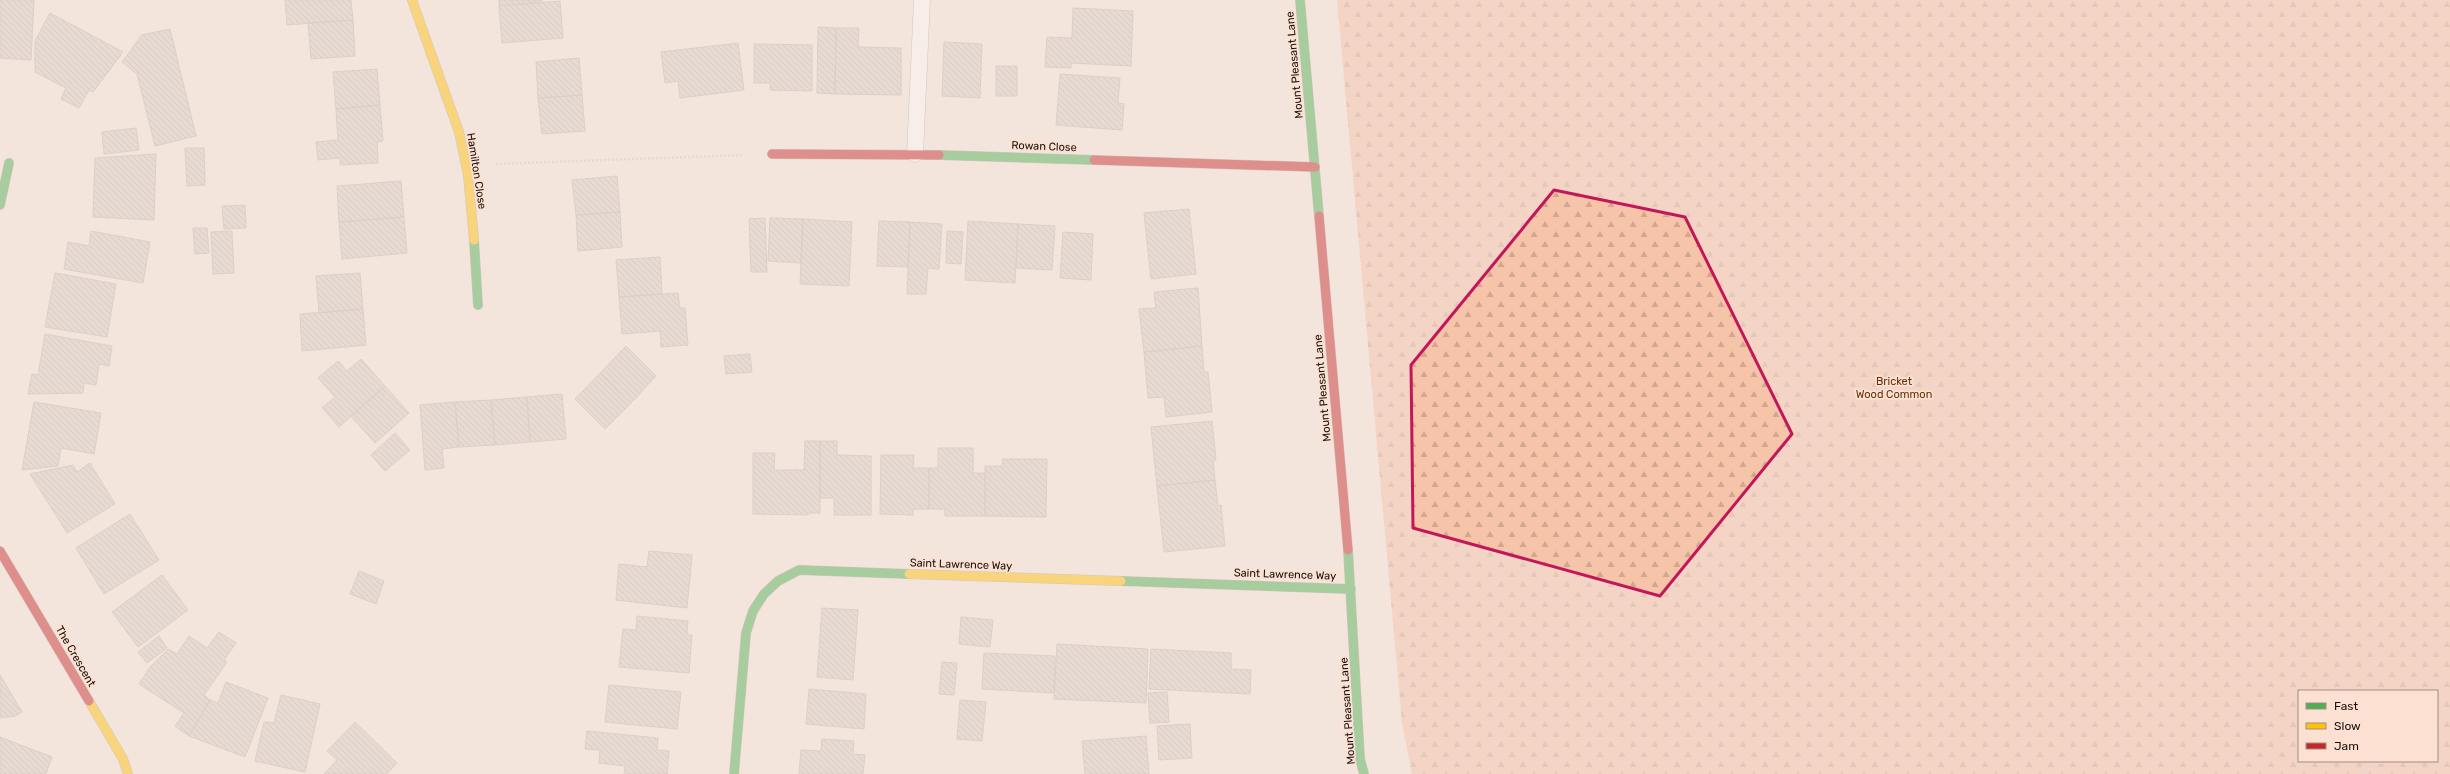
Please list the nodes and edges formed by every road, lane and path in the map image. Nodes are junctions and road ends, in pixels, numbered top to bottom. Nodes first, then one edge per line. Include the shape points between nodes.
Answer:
1 (412, 0) edge
2 (922, 0) edge
3 (1300, 0) edge
4 (772, 154) joint
5 (915, 154) junction
6 (9, 163) dead end
7 (466, 165) junction
8 (1315, 167) junction
9 (0, 205) edge
10 (478, 305) dead end
11 (0, 551) edge
12 (1351, 589) junction
13 (2450, 716) edge
14 (2438, 724) edge
15 (2381, 762) edge
16 (128, 774) edge
17 (734, 774) edge
18 (1364, 774) edge
19 (2363, 774) edge

1 - 7 street, Hamilton Close via 459,132
2 - 5 lane
3 - 8 street, Mount Pleasant Lane
4 - 5 street, Rowan Close
4 - 7 path
5 - 8 street, Rowan Close
6 - 9 street
7 - 10 street, Hamilton Close
8 - 12 street, Mount Pleasant Lane
11 - 16 street, The Crescent via 123,759
12 - 17 street, Saint Lawrence Way via 799,570 783,576 769,587 751,613 746,633
12 - 18 street, Mount Pleasant Lane via 1360,759
13 - 14 path
15 - 19 path

